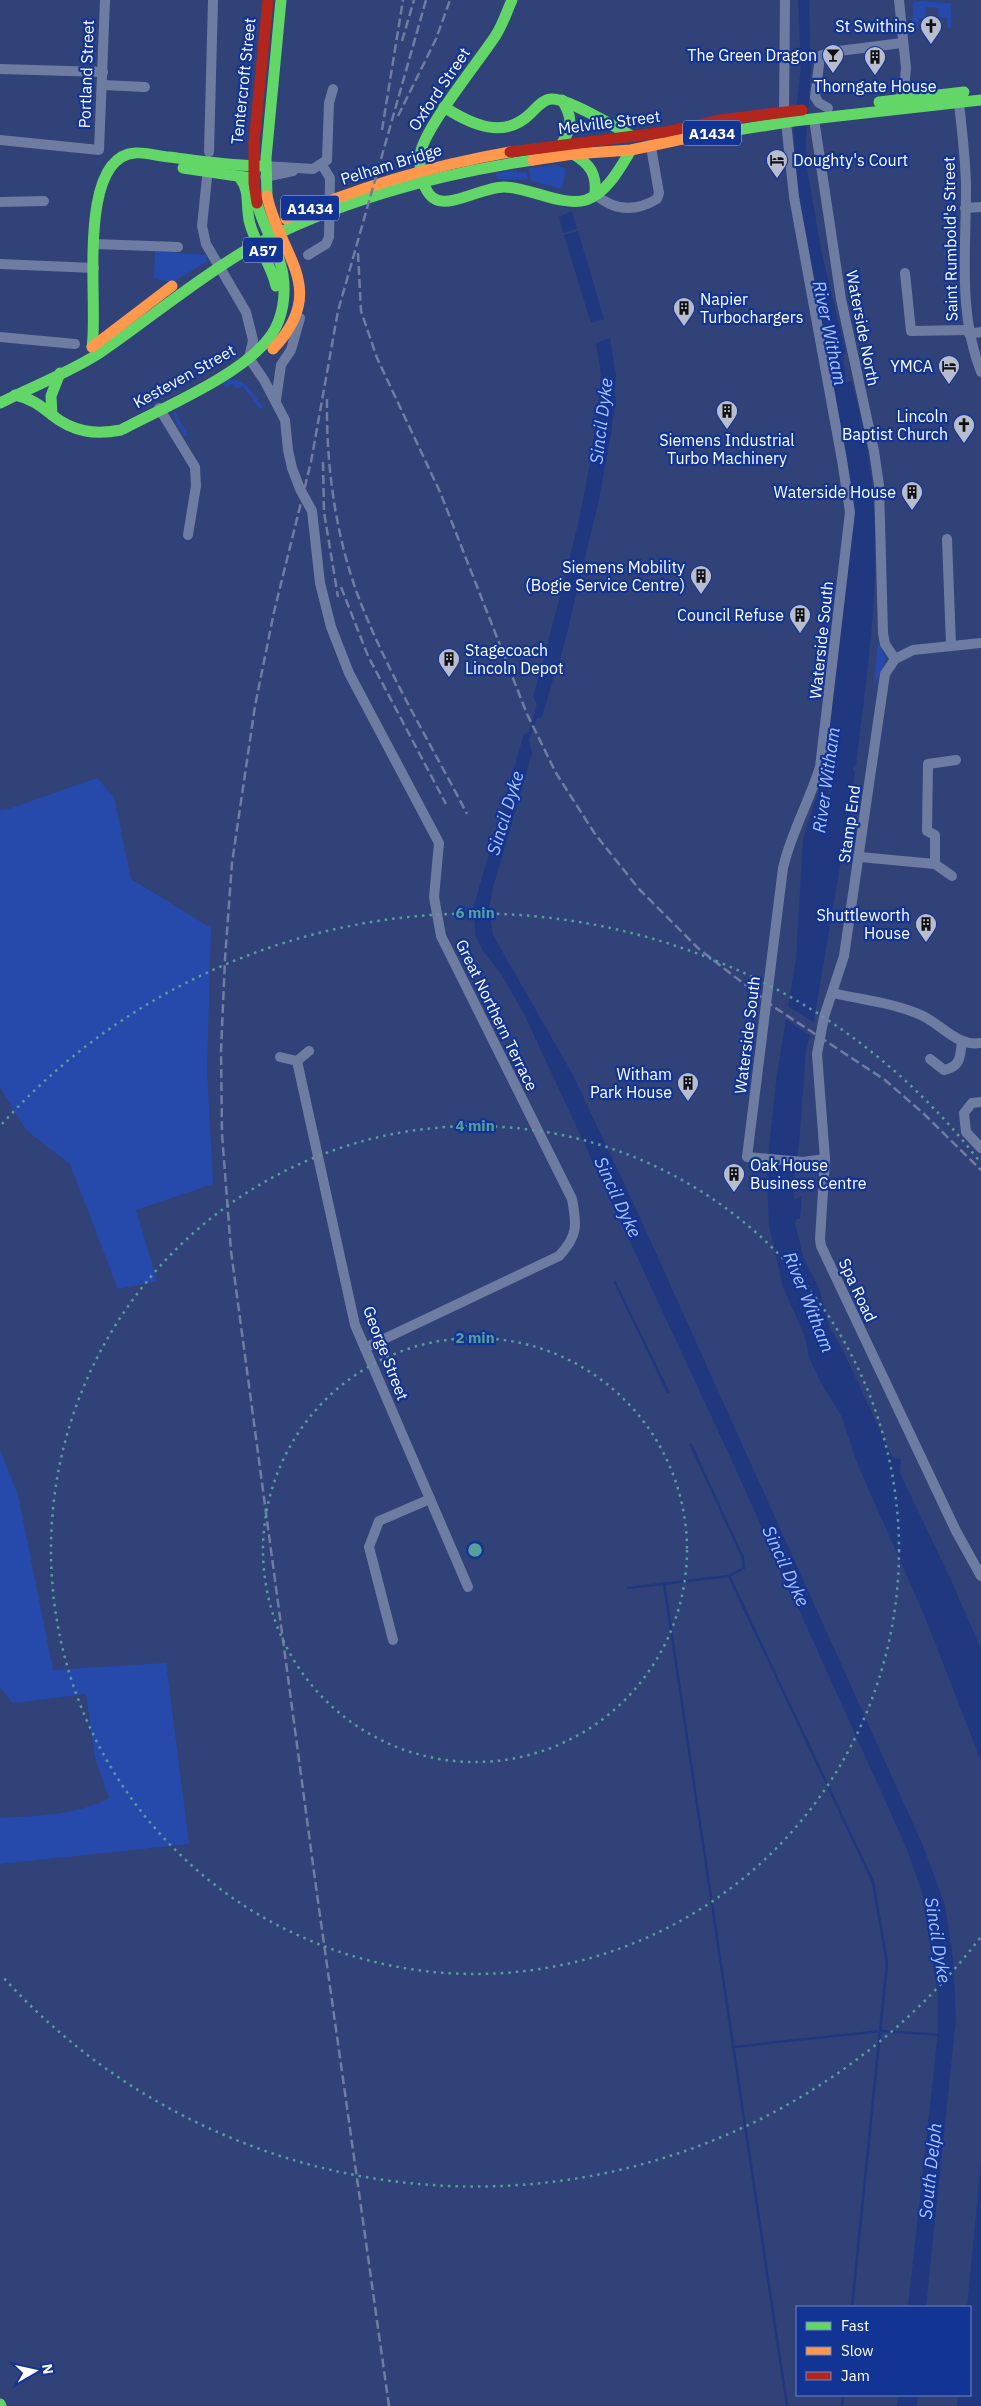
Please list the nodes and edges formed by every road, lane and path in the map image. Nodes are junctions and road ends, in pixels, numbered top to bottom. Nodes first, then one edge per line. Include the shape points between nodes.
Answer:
1 (105, 0) edge
2 (213, 0) edge
3 (268, 0) edge
4 (281, 0) edge
5 (512, 0) edge
6 (785, 0) edge
7 (899, 0) edge
8 (902, 43) junction
9 (906, 68) junction
10 (0, 69) edge
11 (102, 72) junction
12 (102, 85) junction
13 (146, 86) dead end
14 (333, 88) dead end
15 (981, 92) edge
16 (920, 96) junction
17 (899, 99) junction
18 (562, 100) junction
19 (981, 100) edge
20 (959, 102) junction
21 (444, 107) junction
22 (828, 108) junction
23 (789, 116) junction
24 (811, 116) junction
25 (630, 135) junction
26 (0, 140) edge
27 (562, 143) junction
28 (651, 147) junction
29 (631, 150) junction
30 (573, 154) junction
31 (489, 160) junction
32 (208, 162) junction
33 (322, 165) junction
34 (259, 172) junction
35 (240, 178) junction
36 (595, 194) junction
37 (44, 201) dead end
38 (0, 202) edge
39 (981, 207) edge
40 (965, 208) junction
41 (95, 244) junction
42 (178, 247) dead end
43 (308, 255) dead end
44 (0, 264) edge
45 (94, 268) junction
46 (905, 273) dead end
47 (299, 305) junction
48 (154, 306) junction
49 (94, 307) junction
50 (127, 318) junction
51 (276, 325) junction
52 (968, 332) junction
53 (981, 332) edge
54 (0, 337) edge
55 (92, 347) junction
56 (63, 355) dead end
57 (249, 358) junction
58 (80, 361) junction
59 (981, 372) edge
60 (60, 373) junction
61 (15, 395) junction
62 (276, 400) junction
63 (0, 403) edge
64 (160, 408) junction
65 (52, 415) junction
66 (188, 535) dead end
67 (947, 539) dead end
68 (981, 643) edge
69 (951, 645) junction
70 (895, 659) junction
71 (956, 760) dead end
72 (860, 857) junction
73 (935, 864) junction
74 (952, 876) dead end
75 (833, 993) junction
76 (962, 1042) junction
77 (981, 1044) edge
78 (309, 1051) dead end
79 (280, 1057) dead end
80 (930, 1059) dead end
81 (297, 1061) junction
82 (981, 1102) edge
83 (981, 1148) edge
84 (824, 1159) junction
85 (365, 1348) junction
86 (430, 1499) junction
87 (981, 1576) edge
88 (468, 1587) dead end
89 (393, 1640) dead end

1 - 11 street, Portland Street
2 - 32 street, Kesteven Street
3 - 34 main road, Tentercroft Street / A57 via 252,147
4 - 34 main road, Tentercroft Street / A57
5 - 21 main road, Oxford Street via 497,33
6 - 23 street, Waterside South
7 - 8 street
8 - 9 street
8 - 22 street via 820,56 815,97
9 - 16 street
9 - 17 street via 904,90
10 - 11 street
11 - 12 street, Portland Street
12 - 13 street
12 - 26 street, Portland Street via 99,150
14 - 33 street via 328,119 329,153
15 - 16 main road, A1434
16 - 17 main road, A1434
17 - 22 main road, A1434
18 - 21 main road via 543,101 525,118 496,129 468,124
18 - 25 main road
18 - 27 main road via 570,112 572,124
19 - 20 main road, A1434
20 - 24 main road, A1434 via 916,109
20 - 40 street, Saint Rumbold's Street
21 - 36 main road, Oxford Street via 422,142 419,158 420,173 427,190 436,200 448,201 497,187 524,189 578,201
22 - 24 main road, A1434
23 - 24 main road, A1434
23 - 25 main road, Melville Street / A1434 via 718,121
23 - 28 main road, Melville Street / A1434
23 - 84 street, Waterside South via 794,197 850,512 820,768 788,846 783,868 747,1157 803,1162
24 - 70 street, Waterside North via 841,299 874,451 880,495 883,633 885,644
25 - 27 main road, Melville Street / A1434
27 - 31 main road, Melville Street / A1434
28 - 29 main road, Melville Street / A1434
28 - 36 street via 659,193 657,199 624,210 605,203
29 - 30 main road, Melville Street / A1434
29 - 36 main road via 610,180
30 - 31 main road, Melville Street / A1434
30 - 36 main road via 594,171
31 - 48 main road, Pelham Bridge / A1434 via 407,174 306,210 229,249
32 - 34 main road
32 - 35 main road
32 - 41 main road via 134,153 115,162 102,176 98,186
32 - 57 street, Kesteven Street via 202,226 204,236 246,312 253,340
33 - 34 street via 289,173
33 - 43 street via 330,178 329,237 326,244
34 - 35 main road
34 - 47 main road, A57 via 272,213 290,248 296,269
34 - 51 main road, A57 via 255,198 279,254 283,274 284,304
35 - 51 main road, A57 via 247,186 249,222 268,260 275,283
37 - 38 street
39 - 40 street
40 - 52 street, Saint Rumbold's Street
41 - 42 street
41 - 45 main road
44 - 45 street
45 - 49 main road
46 - 52 street via 911,331
47 - 57 main road, A57 via 290,326 275,347 262,358
47 - 62 street via 296,335 281,364
48 - 50 main road, A1434
48 - 58 main road, A1434 via 111,345
49 - 50 main road via 108,318
49 - 55 main road
50 - 55 main road, A1434
51 - 57 main road, A57 via 270,337
52 - 53 street
52 - 59 street, Saint Rumbold's Street
54 - 56 street via 70,344
55 - 58 main road, A1434
57 - 62 street, Great Northern Terrace
57 - 64 main road, Kesteven Street / A57
58 - 60 main road, A1434
60 - 61 main road, A1434
60 - 65 main road via 51,396
61 - 63 main road, A1434
61 - 65 main road, Kesteven Street / A57 via 33,399
62 - 85 street, Great Northern Terrace via 285,420 292,468 312,511 320,583 331,627 349,673 439,843 434,898 441,936 572,1199 577,1223 571,1244 559,1256
64 - 65 main road, Kesteven Street / A57 via 121,430 106,433 82,432
64 - 66 street via 195,467 196,486
67 - 69 street
68 - 69 street
69 - 70 street via 913,650
70 - 72 street, Stamp End via 885,674 881,690
71 - 73 street via 928,764 927,831 936,835
72 - 73 street
72 - 75 street, Stamp End via 844,956
73 - 74 street
75 - 76 street via 920,1015
75 - 84 street, Spa Road via 822,1025 816,1063
76 - 77 street
76 - 80 street via 954,1068 944,1070
78 - 81 street
79 - 81 street
81 - 85 street, George Street via 355,1325
82 - 83 street via 972,1103 964,1113 966,1132
84 - 87 street, Spa Road via 821,1246 956,1531
85 - 86 street, George Street
86 - 88 street, George Street
86 - 89 street via 379,1521 368,1548

